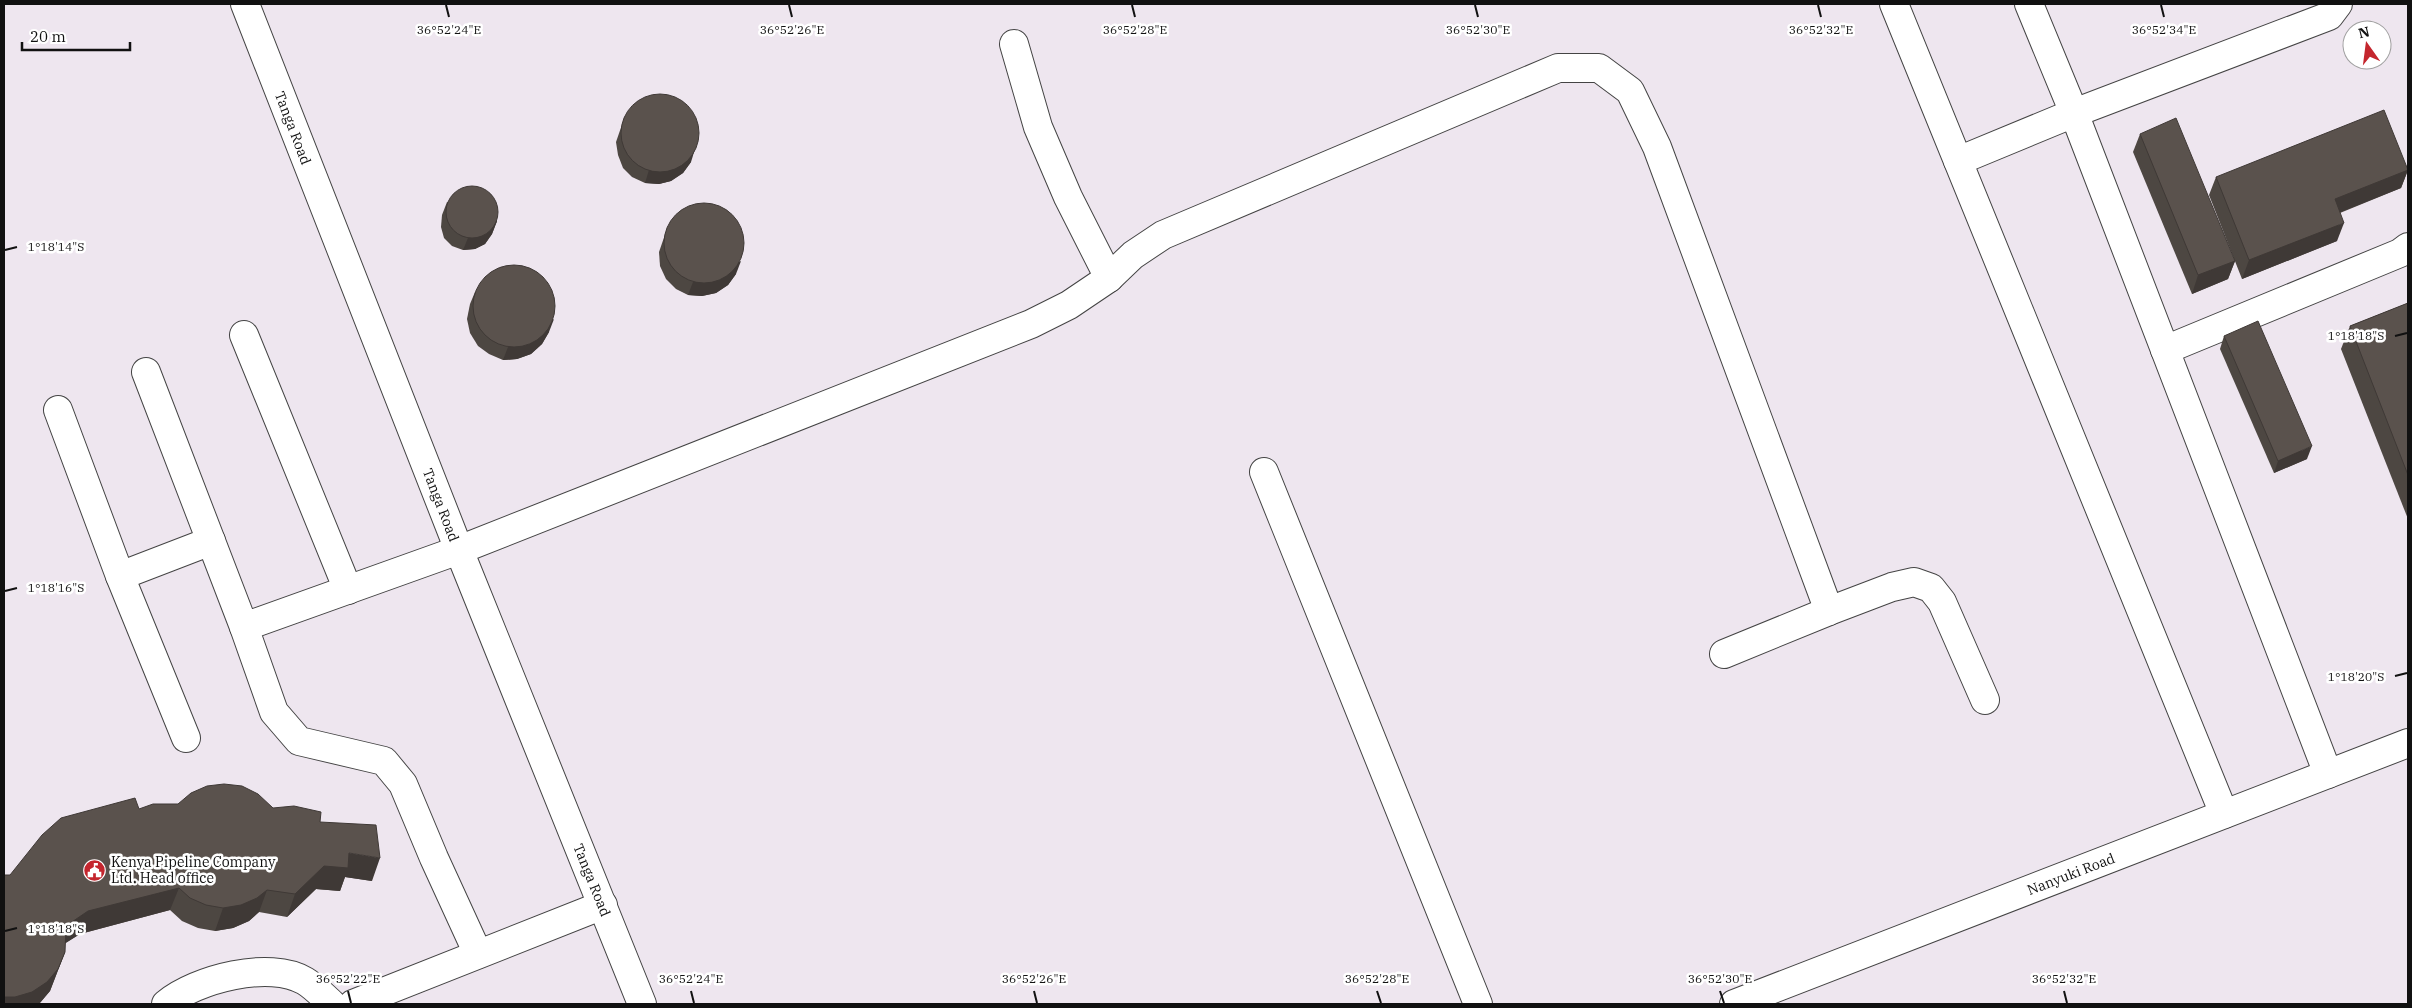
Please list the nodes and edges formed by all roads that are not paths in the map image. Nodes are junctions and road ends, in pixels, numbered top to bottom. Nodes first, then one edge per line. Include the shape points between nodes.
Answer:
1 (245, 4) edge
2 (1894, 4) edge
3 (2029, 4) edge
4 (2338, 4) edge
5 (1014, 44) dead end
6 (2074, 113) junction
7 (1958, 160) junction
8 (2408, 247) edge
9 (1109, 278) junction
10 (244, 335) dead end
11 (2165, 350) junction
12 (146, 372) dead end
13 (58, 410) dead end
14 (1264, 472) dead end
15 (211, 541) junction
16 (459, 550) junction
17 (120, 576) junction
18 (348, 590) junction
19 (1829, 611) junction
20 (244, 627) junction
21 (1724, 654) dead end
22 (1985, 700) dead end
23 (186, 738) dead end
24 (2408, 743) edge
25 (2328, 774) junction
26 (2224, 814) junction
27 (603, 905) junction
28 (478, 954) junction
29 (166, 1004) edge
30 (332, 1004) edge
31 (354, 1004) edge
32 (642, 1004) edge
33 (1478, 1004) edge
34 (1734, 1004) edge

1 - 16 street, Tanga Road
2 - 7 street
3 - 6 street
4 - 6 street via 2329,16
5 - 9 street via 1038,127
6 - 7 street
6 - 11 street
7 - 26 street
8 - 11 street
9 - 16 street via 1069,305 1031,324
9 - 19 street via 1133,255 1163,235 1208,215 1558,68 1599,68 1630,92 1657,147
10 - 18 street
11 - 25 street
12 - 15 street
13 - 17 street
14 - 33 street
15 - 17 street
15 - 20 street
16 - 18 street
16 - 27 street, Tanga Road
17 - 23 street
18 - 20 street
19 - 21 street
19 - 22 street via 1914,582 1931,588 1942,602
20 - 28 street via 274,712 299,741 384,761 403,784
24 - 25 street, Nanyuki Road
25 - 26 street, Nanyuki Road
26 - 34 street, Nanyuki Road
27 - 28 street
27 - 32 street, Tanga Road
28 - 31 street
29 - 30 street via 198,985 236,975 262,973 282,974 306,982

